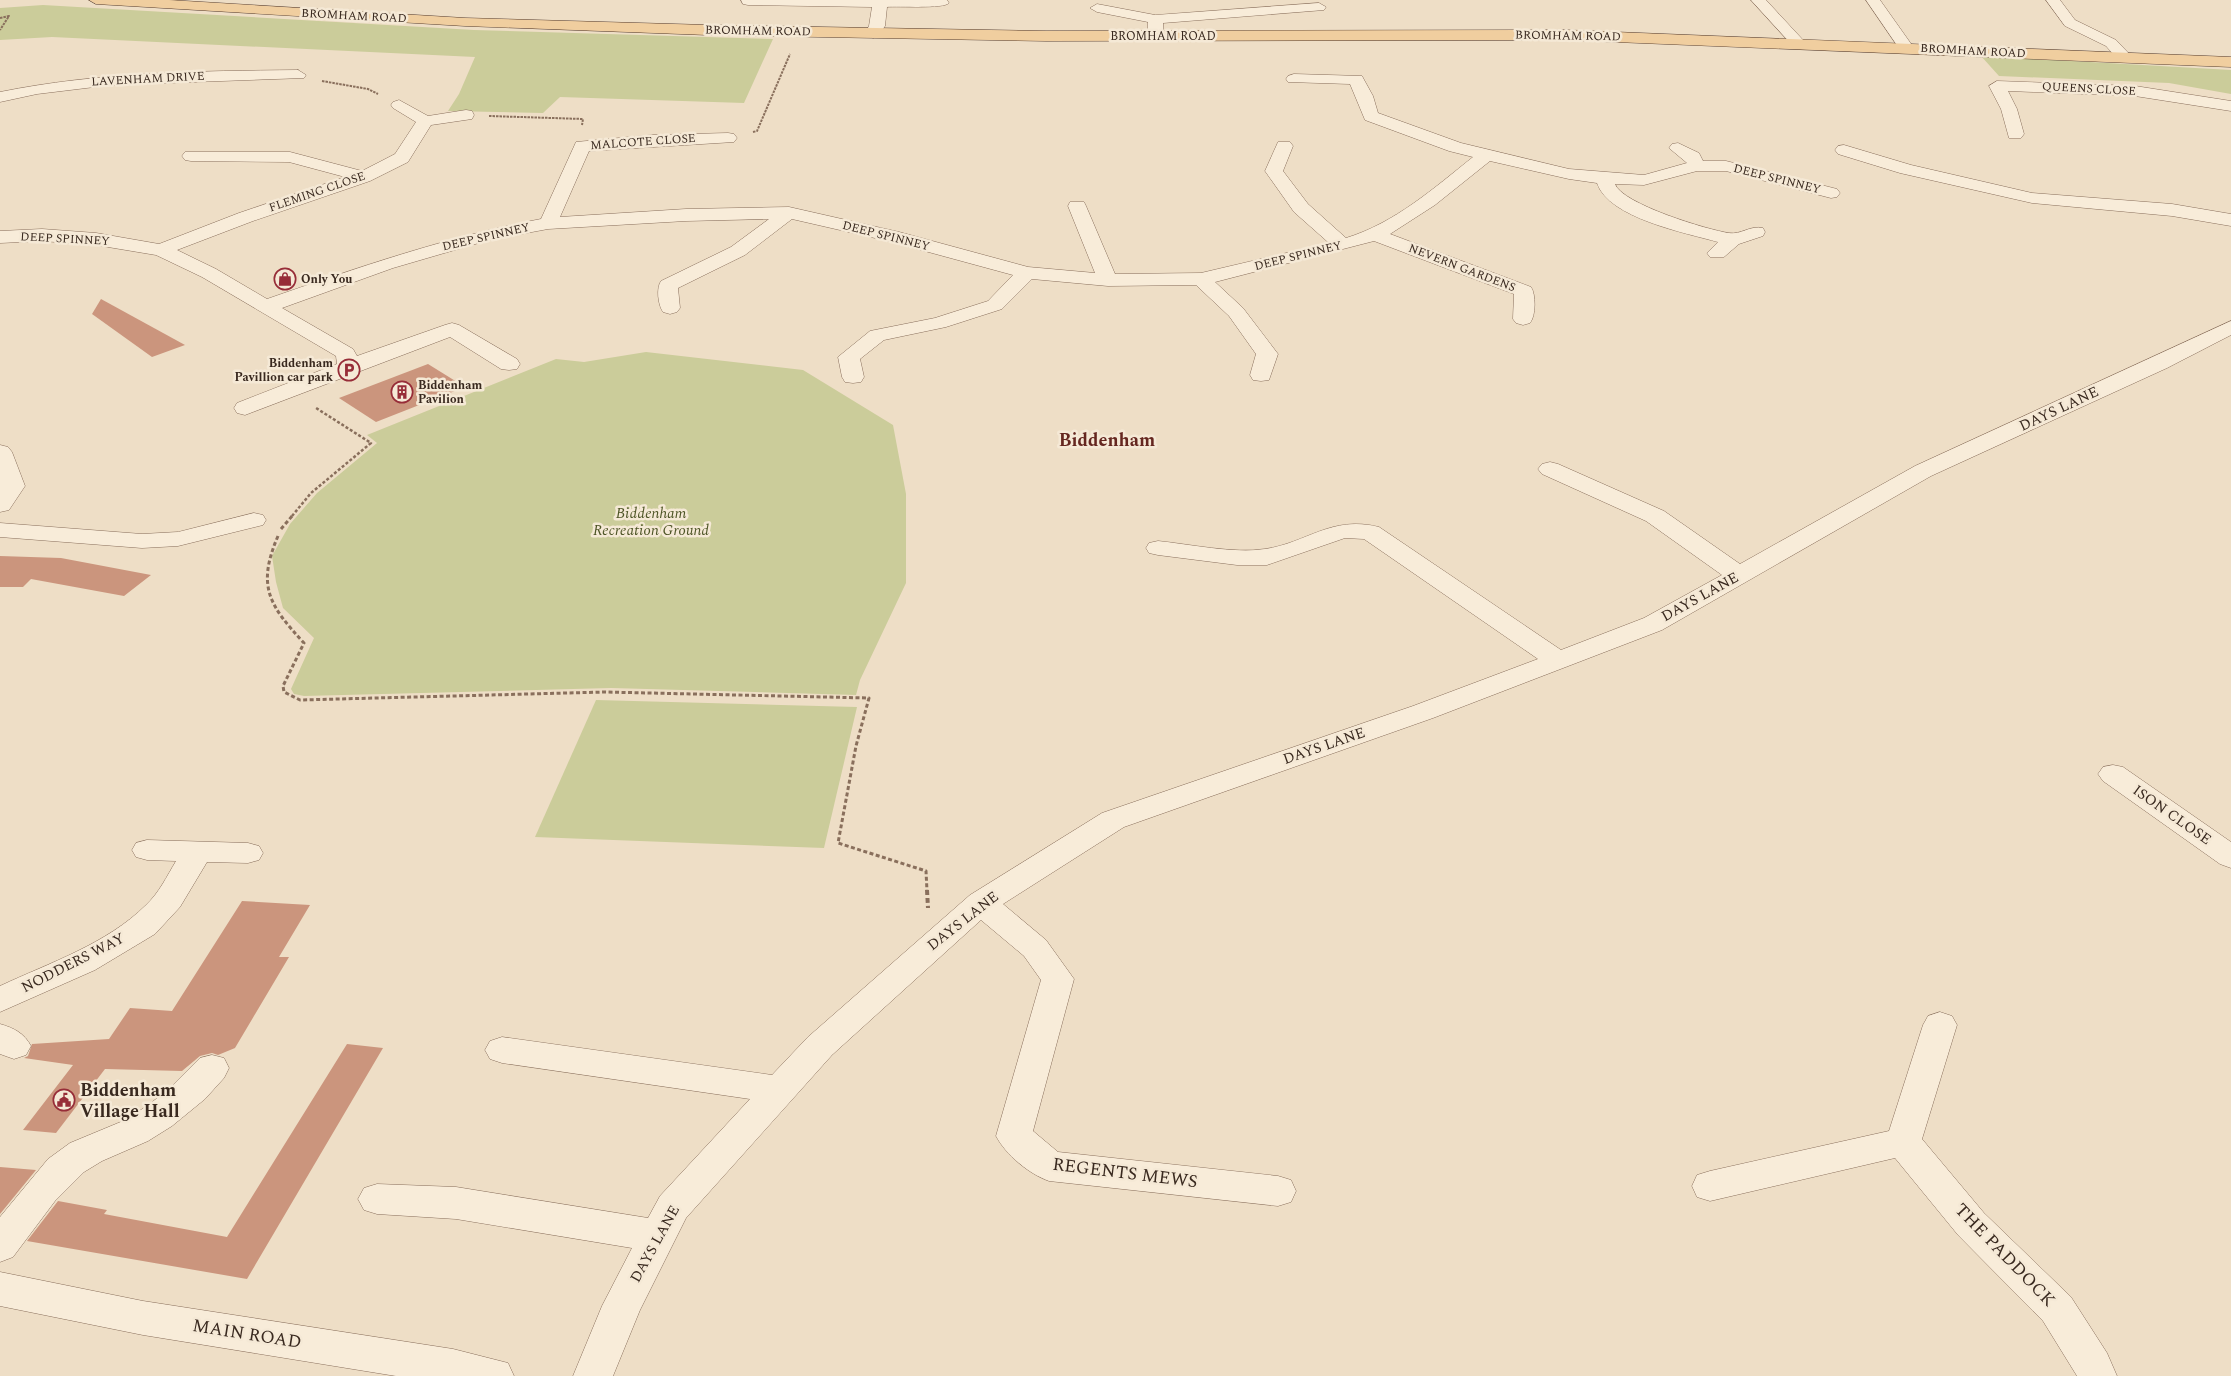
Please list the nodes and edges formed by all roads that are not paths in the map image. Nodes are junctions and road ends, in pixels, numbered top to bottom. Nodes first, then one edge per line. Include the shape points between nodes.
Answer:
1 (96, 0) edge
2 (748, 0) edge
3 (1758, 0) edge
4 (1873, 0) edge
5 (2053, 0) edge
6 (880, 3) junction
7 (942, 3) dead end
8 (1319, 7) dead end
9 (1097, 8) dead end
10 (1155, 18) junction
11 (873, 33) junction
12 (1156, 36) junction
13 (1798, 43) junction
14 (1906, 48) junction
15 (2126, 59) junction
16 (2231, 62) edge
17 (1353, 63) dead end
18 (298, 75) road end
19 (1294, 79) dead end
20 (1356, 79) junction
21 (0, 97) edge
22 (399, 105) road end
23 (2231, 106) edge
24 (466, 115) road end
25 (425, 121) junction
26 (2015, 134) dead end
27 (728, 138) road end
28 (1284, 146) dead end
29 (1678, 148) dead end
30 (1844, 150) dead end
31 (1486, 155) junction
32 (191, 156) dead end
33 (1697, 166) junction
34 (364, 178) junction
35 (1604, 178) junction
36 (1831, 193) dead end
37 (1077, 206) dead end
38 (790, 213) junction
39 (2231, 220) edge
40 (548, 223) junction
41 (1756, 232) dead end
42 (1375, 235) junction
43 (0, 237) edge
44 (1732, 240) junction
45 (1344, 245) junction
46 (160, 250) junction
47 (1716, 253) dead end
48 (1027, 273) junction
49 (1201, 279) junction
50 (1108, 280) junction
51 (265, 307) junction
52 (670, 308) dead end
53 (1523, 319) dead end
54 (2231, 327) edge
55 (347, 360) junction
56 (509, 364) dead end
57 (1261, 375) dead end
58 (853, 377) dead end
59 (244, 408) dead end
60 (0, 452) edge
61 (1550, 469) dead end
62 (0, 505) edge
63 (254, 520) dead end
64 (0, 530) edge
65 (1158, 548) dead end
66 (1739, 575) junction
67 (1558, 660) junction
68 (2113, 774) dead end
69 (147, 850) dead end
70 (198, 851) junction
71 (248, 853) dead end
72 (2231, 857) edge
73 (982, 903) junction
74 (0, 1000) edge
75 (1940, 1025) dead end
76 (502, 1050) dead end
77 (212, 1068) dead end
78 (780, 1090) junction
79 (1903, 1142) junction
80 (1710, 1186) dead end
81 (1278, 1191) dead end
82 (377, 1199) dead end
83 (658, 1236) junction
84 (0, 1246) edge
85 (0, 1290) edge
86 (494, 1376) edge
87 (593, 1376) edge
88 (2097, 1376) edge

1 - 11 main road, BROMHAM ROAD via 474,22
2 - 6 street
3 - 13 street
4 - 14 street
5 - 15 street via 2070,23 2110,43
6 - 7 street
6 - 11 street
8 - 10 street
9 - 10 street
10 - 12 street
11 - 12 main road, BROMHAM ROAD
12 - 13 main road, BROMHAM ROAD via 1556,35
13 - 14 main road, BROMHAM ROAD
14 - 15 main road, BROMHAM ROAD
15 - 16 main road, BROMHAM ROAD
17 - 20 street, DEEP SPINNEY
18 - 21 street, LAVENHAM DRIVE via 153,77 47,86
19 - 20 street
20 - 31 street, DEEP SPINNEY via 1371,116
22 - 25 street
23 - 26 street, QUEENS CLOSE via 2134,92 1997,86 2009,109
24 - 25 street
25 - 34 street, FLEMING CLOSE via 402,158
27 - 40 street, MALCOTE CLOSE via 582,146
28 - 45 street via 1274,171 1301,208
29 - 33 street via 1693,157
30 - 39 street via 1906,169 2032,198 2172,210
31 - 35 street, DEEP SPINNEY via 1569,174
31 - 42 street, DEEP SPINNEY via 1430,201
32 - 34 street via 290,157
33 - 35 street, DEEP SPINNEY via 1644,180
33 - 36 street, DEEP SPINNEY via 1726,166
34 - 46 street, FLEMING CLOSE
35 - 44 street via 1608,191 1628,204 1655,216
37 - 50 street
38 - 40 street, DEEP SPINNEY
38 - 48 street, DEEP SPINNEY via 892,236
38 - 52 street via 738,251 668,285
40 - 51 street, DEEP SPINNEY via 486,235 386,264
41 - 44 street
42 - 45 street, DEEP SPINNEY
42 - 53 street, NEVERN GARDENS via 1524,291
43 - 46 street, DEEP SPINNEY via 42,235 96,239
44 - 47 street
45 - 49 street, DEEP SPINNEY
46 - 51 street, DEEP SPINNEY via 209,272
48 - 50 street, DEEP SPINNEY
48 - 58 street via 995,305 939,323 877,335 849,357
49 - 50 street, DEEP SPINNEY
49 - 57 street via 1236,312 1267,354
51 - 55 street, DEEP SPINNEY
54 - 66 street, DAYS LANE via 1923,471
55 - 56 street via 452,329
55 - 59 street
60 - 62 street via 13,486
61 - 66 street via 1655,516
63 - 64 street via 178,539 142,541
65 - 67 street via 1267,557 1343,531 1370,532
66 - 67 street, DAYS LANE via 1653,624
67 - 73 street, DAYS LANE via 1423,712 1113,820
68 - 72 street, ISON CLOSE
69 - 70 street
70 - 71 street
70 - 74 street, NODDERS WAY via 158,913 132,933 99,953
73 - 78 street, DAYS LANE via 820,1046
73 - 81 street, REGENTS MEWS via 1035,948 1058,979 1014,1136 1049,1166
75 - 79 street
76 - 78 street
77 - 84 street via 193,1091 167,1113 143,1128 71,1160
78 - 83 street, DAYS LANE via 673,1206
79 - 80 street
79 - 88 street, THE PADDOCK via 1971,1224 2057,1309
82 - 83 street via 456,1203
83 - 87 street, DAYS LANE via 622,1306
85 - 86 street, MAIN ROAD via 142,1318

